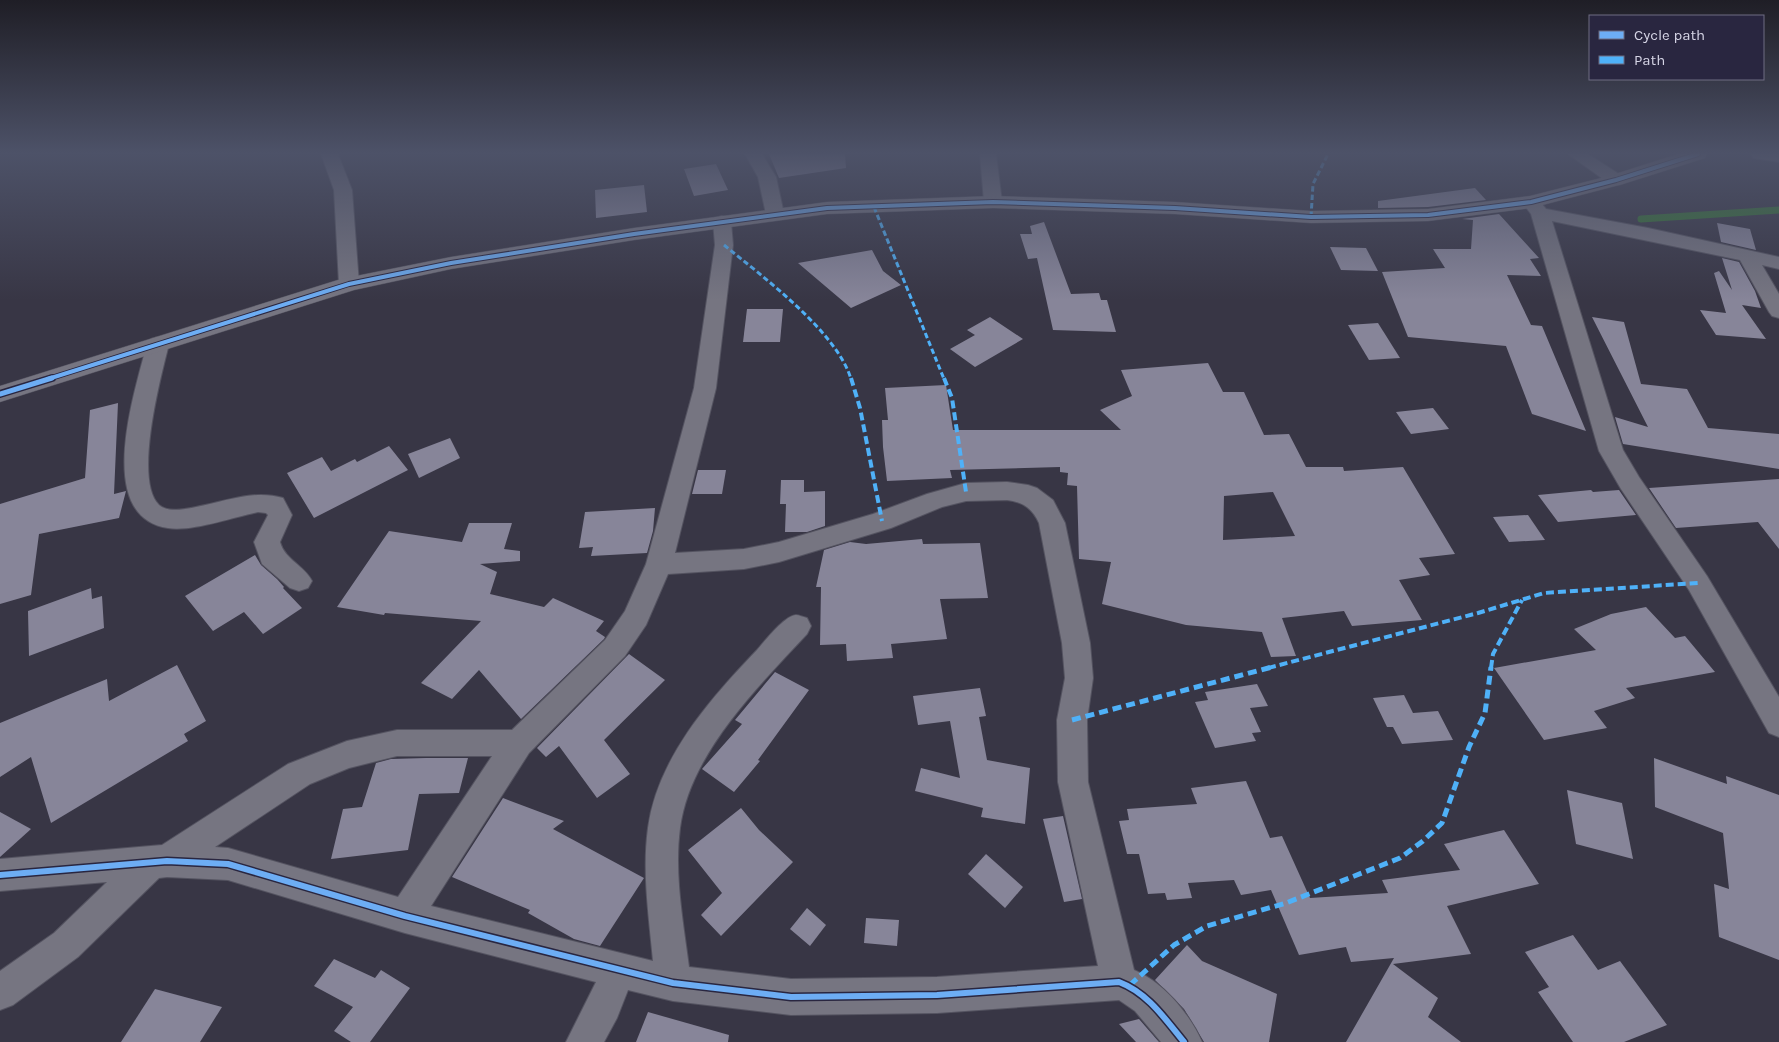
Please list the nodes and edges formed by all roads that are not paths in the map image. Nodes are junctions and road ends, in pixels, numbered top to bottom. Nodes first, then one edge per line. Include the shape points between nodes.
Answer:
1 (344, 203) edge
2 (773, 203) edge
3 (976, 203) edge
4 (1012, 203) edge
5 (1549, 203) edge
6 (1536, 207) junction
7 (775, 214) junction
8 (722, 222) junction
9 (1747, 255) junction
10 (1779, 263) edge
11 (349, 284) junction
12 (1779, 312) edge
13 (158, 344) junction
14 (0, 394) edge
15 (659, 564) junction
16 (299, 581) dead end
17 (797, 626) dead end
18 (1779, 724) edge
19 (518, 743) junction
20 (159, 862) junction
21 (0, 875) edge
22 (405, 916) junction
23 (618, 970) junction
24 (673, 982) junction
25 (1119, 982) junction
26 (0, 992) edge
27 (584, 1042) edge
28 (1184, 1042) edge

1 - 11 street
2 - 7 street
3 - 7 street via 827,208
4 - 6 street via 1311,216 1428,215
5 - 6 street
6 - 9 street
6 - 18 street via 1611,451 1698,583
7 - 8 street
8 - 11 street via 451,263
8 - 15 street via 724,244 705,388
9 - 10 street
9 - 12 street
11 - 13 street
13 - 14 street
13 - 16 street via 138,440 136,479 141,498 151,512 169,519 258,503 274,504 280,515 267,542 270,557
15 - 19 street via 636,617 615,648
15 - 25 street via 744,559 779,552 966,492 1028,494 1044,507 1052,523 1076,643 1079,678 1072,720 1073,782
17 - 24 street via 738,689 693,752 672,796 664,826 663,848
19 - 20 street via 397,743 347,755 299,774
19 - 22 street
20 - 21 street
20 - 22 street via 228,864
20 - 26 street via 66,944
22 - 23 street
23 - 24 street
23 - 27 street
24 - 25 street via 791,998 937,995
25 - 28 street via 1130,985 1155,1007

